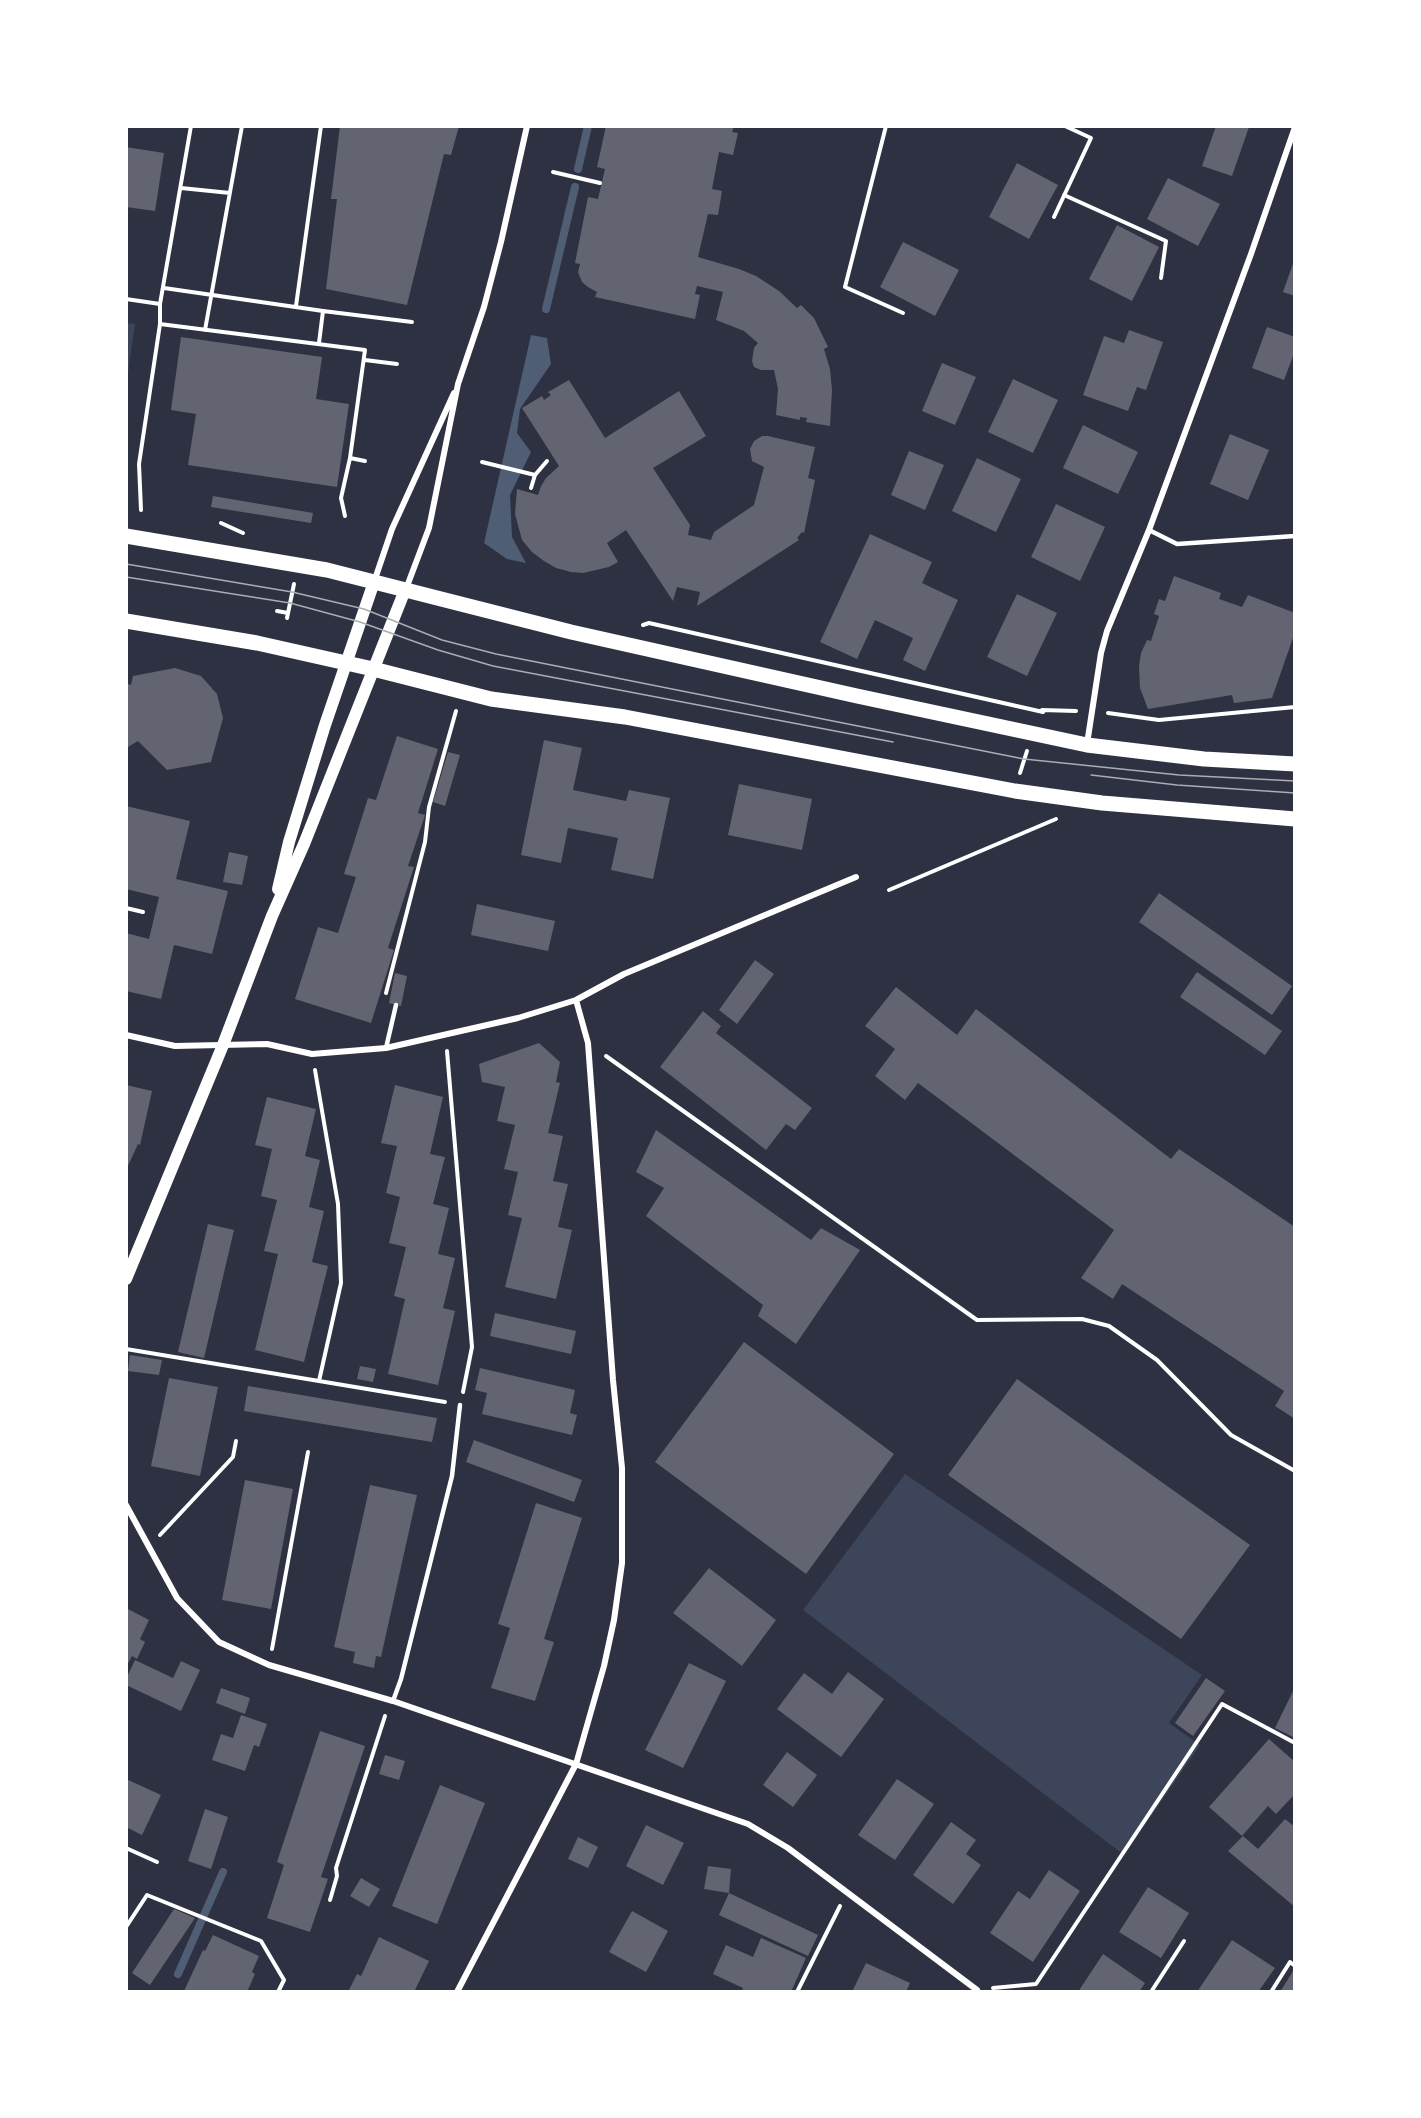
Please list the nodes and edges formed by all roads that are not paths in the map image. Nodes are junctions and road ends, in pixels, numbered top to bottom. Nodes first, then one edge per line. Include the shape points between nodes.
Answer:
1 (527, 126) edge
2 (1295, 127) edge
3 (458, 384) junction
4 (1149, 530) junction
5 (126, 536) edge
6 (1295, 537) edge
7 (374, 582) junction
8 (405, 590) junction
9 (126, 621) edge
10 (347, 663) junction
11 (373, 669) junction
12 (1087, 744) junction
13 (1295, 764) edge
14 (1295, 819) edge
15 (856, 878) dead end
16 (272, 916) junction
17 (576, 1000) junction
18 (396, 1005) dead end
19 (126, 1035) edge
20 (223, 1045) junction
21 (386, 1048) junction
22 (126, 1279) edge
23 (460, 1405) road end
24 (126, 1505) edge
25 (393, 1701) junction
26 (576, 1764) junction
27 (977, 1991) edge
28 (457, 1992) edge

1 - 3 street via 484,307
2 - 4 street
3 - 7 street via 392,529
3 - 8 street via 429,528
4 - 6 lane via 1177,544
4 - 12 street via 1107,631
5 - 7 main road via 308,566
7 - 8 main road
7 - 10 main road
8 - 11 main road
8 - 12 main road via 571,632
9 - 10 main road
10 - 11 main road
10 - 16 main road via 289,842
11 - 14 main road via 491,699 635,718 1015,791 1113,804
11 - 16 main road
12 - 13 main road via 1204,759
15 - 17 street via 624,974
16 - 20 main road
17 - 21 street via 518,1018
17 - 26 street via 588,1043 622,1468 622,1563 614,1620
18 - 21 lane
19 - 20 street via 175,1046
20 - 21 street via 267,1044 312,1054
20 - 22 main road
23 - 25 lane via 452,1476
24 - 25 street via 177,1598 219,1642 269,1665
25 - 26 street
26 - 27 street via 748,1824 788,1848
26 - 28 street

